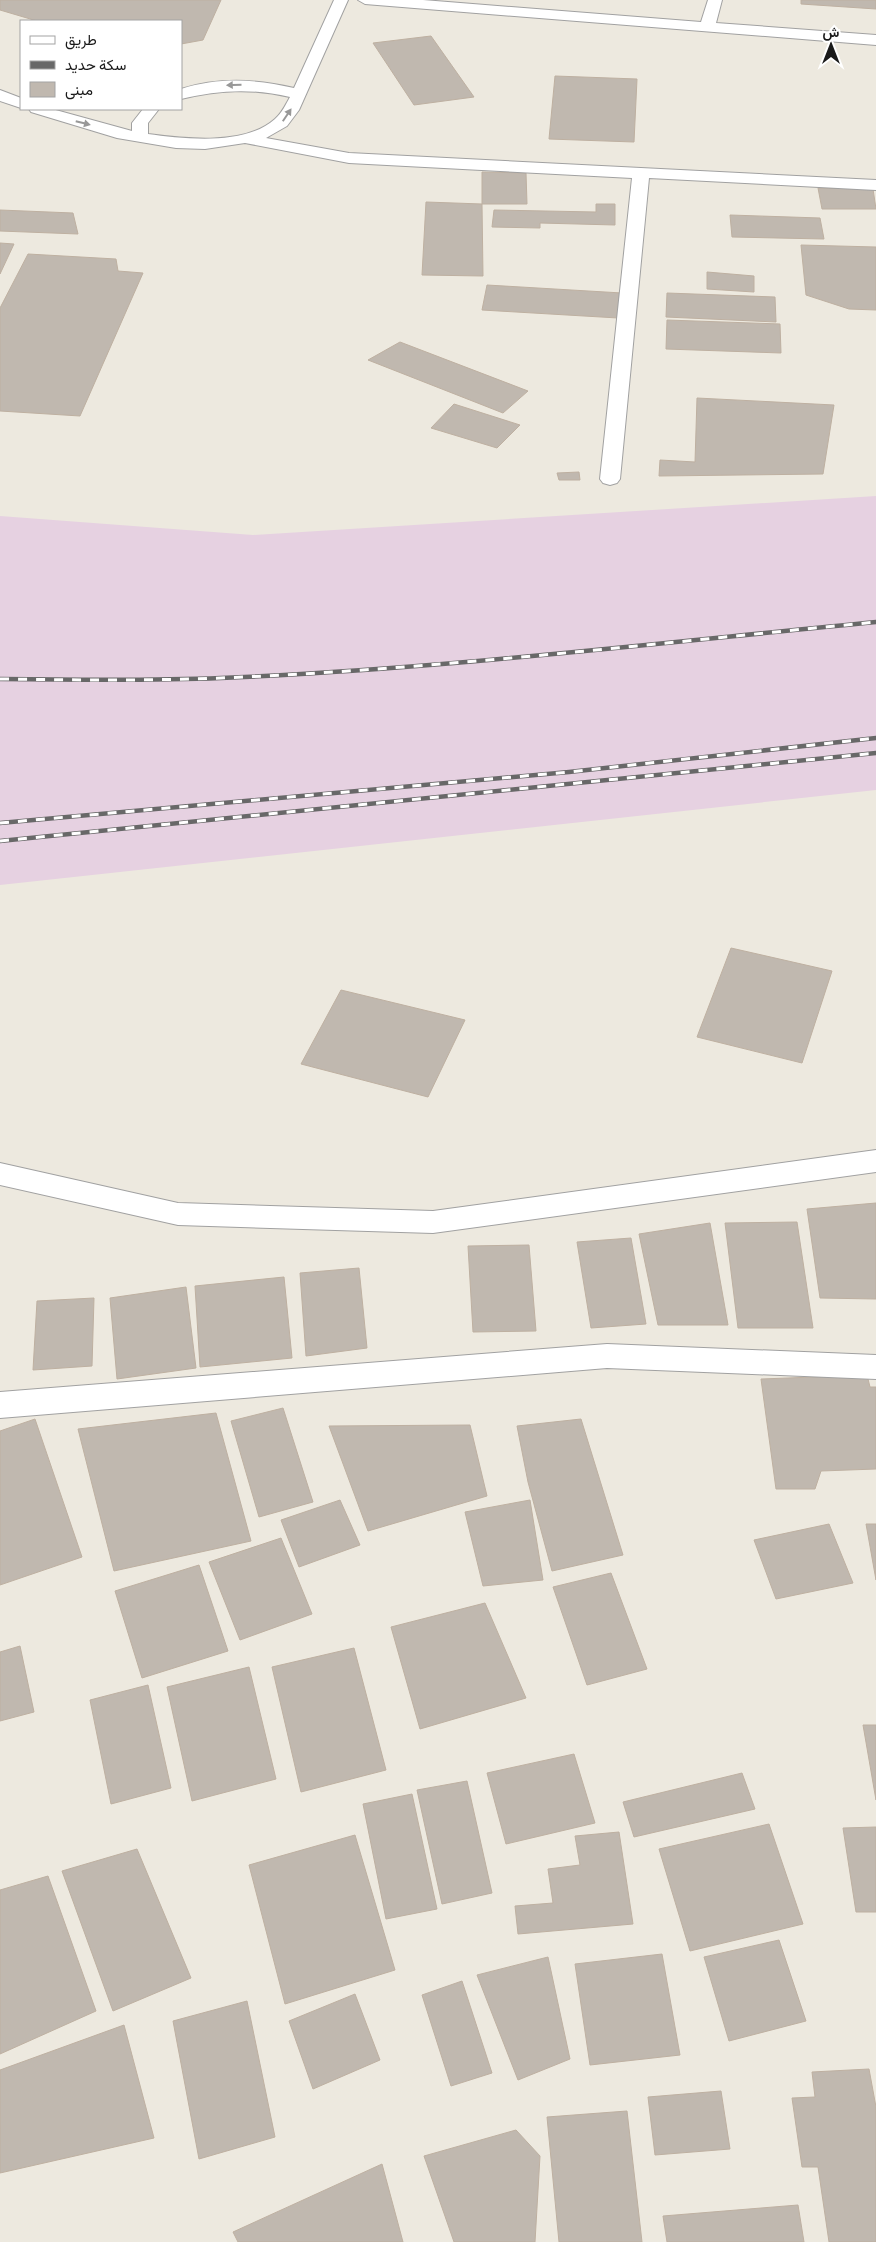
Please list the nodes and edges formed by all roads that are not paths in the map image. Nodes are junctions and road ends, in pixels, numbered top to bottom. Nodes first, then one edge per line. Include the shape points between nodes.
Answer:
1 (341, 0) edge
2 (365, 0) edge
3 (714, 0) edge
4 (707, 27) junction
5 (876, 40) edge
6 (182, 94) edge
7 (299, 94) junction
8 (0, 96) edge
9 (20, 103) edge
10 (40, 110) edge
11 (150, 110) edge
12 (140, 136) junction
13 (247, 139) junction
14 (641, 172) junction
15 (876, 185) edge
16 (610, 478) dead end
17 (876, 1161) edge
18 (0, 1174) edge
19 (876, 1367) edge
20 (0, 1405) edge

1 - 7 street
2 - 4 street
3 - 4 street
4 - 5 street
7 -> 6 street via 246,85 217,86
13 -> 7 street via 268,132 283,122
8 - 9 street
10 -> 12 street
11 - 12 street via 140,123
12 - 13 street via 199,146
13 - 14 street via 349,158
14 - 15 street
14 - 16 street
17 - 18 street via 433,1222 178,1214
19 - 20 street via 607,1356

